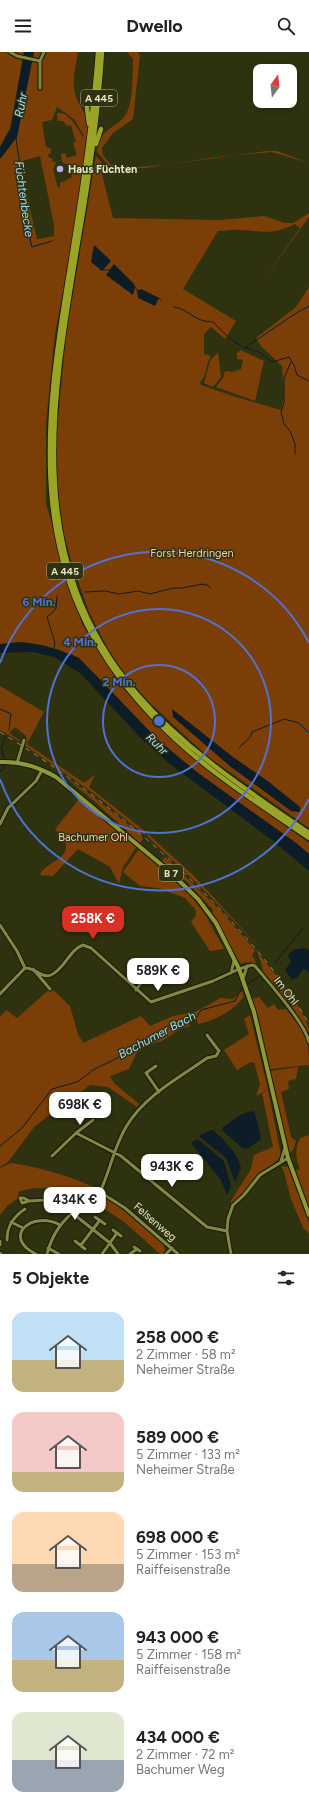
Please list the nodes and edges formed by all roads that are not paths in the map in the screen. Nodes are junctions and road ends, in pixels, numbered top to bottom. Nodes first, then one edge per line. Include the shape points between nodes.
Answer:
1 (10, 52) edge
2 (44, 52) edge
3 (98, 52) edge
4 (102, 52) edge
5 (38, 61) junction
6 (40, 88) dead end
7 (87, 108) dead end
8 (101, 129) dead end
9 (89, 137) junction
10 (94, 144) junction
11 (24, 740) dead end
12 (0, 762) edge
13 (17, 763) junction
14 (42, 770) junction
15 (0, 824) edge
16 (309, 833) edge
17 (309, 838) edge
18 (0, 925) edge
19 (234, 959) junction
20 (247, 966) junction
21 (25, 968) junction
22 (33, 969) junction
23 (238, 969) junction
24 (231, 973) junction
25 (146, 976) dead end
26 (243, 980) junction
27 (50, 989) dead end
28 (136, 990) junction
29 (0, 994) edge
30 (207, 1035) dead end
31 (309, 1042) edge
32 (156, 1066) dead end
33 (159, 1092) junction
34 (93, 1120) dead end
35 (76, 1133) junction
36 (285, 1148) junction
37 (115, 1152) junction
38 (52, 1156) dead end
39 (288, 1158) junction
40 (280, 1162) junction
41 (100, 1192) junction
42 (29, 1201) dead end
43 (25, 1209) dead end
44 (74, 1212) junction
45 (309, 1215) edge
46 (95, 1217) dead end
47 (100, 1220) junction
48 (11, 1222) junction
49 (105, 1224) dead end
50 (60, 1225) junction
51 (23, 1228) junction
52 (93, 1230) junction
53 (113, 1230) dead end
54 (227, 1231) junction
55 (117, 1233) junction
56 (121, 1236) dead end
57 (7, 1240) dead end
58 (0, 1241) edge
59 (75, 1241) dead end
60 (110, 1243) junction
61 (0, 1245) edge
62 (81, 1245) junction
63 (48, 1248) junction
64 (172, 1248) junction
65 (85, 1249) dead end
66 (137, 1249) dead end
67 (101, 1253) edge
68 (36, 1254) edge
69 (47, 1254) edge
70 (58, 1254) edge
71 (118, 1254) edge
72 (130, 1254) edge
73 (166, 1254) edge
74 (178, 1254) edge
75 (231, 1254) edge

1 - 5 street
2 - 5 street
3 - 9 highway, A 445
4 - 10 highway, A 445
5 - 6 street
7 - 9 highway
8 - 10 highway
9 - 17 highway, A 445 via 50,407 51,498 57,539 66,573 79,609 105,658 150,714 185,748 222,778
10 - 16 highway, A 445 via 63,336 55,407 53,458 56,498 70,572 83,608 109,656 135,692 209,762
11 - 13 street
12 - 13 main road, B 7
13 - 14 main road, B 7
14 - 15 street via 36,781 8,808
14 - 19 main road, B 7 via 62,782 189,889 216,923
18 - 21 street
19 - 23 main road, B 7
19 - 24 street
20 - 23 street
20 - 26 street
20 - 31 street, Im Ohl via 254,965 260,972 307,1033
21 - 22 street
21 - 29 street
22 - 27 street
22 - 28 street via 45,975 52,975 76,948 84,945 91,948
23 - 24 street
23 - 26 main road, B 7
24 - 28 street via 152,1002
25 - 28 street
26 - 36 main road, B 7 via 256,1020
30 - 33 street via 219,1051 216,1056 207,1058
32 - 33 street via 146,1073
33 - 37 street via 141,1107 126,1126
34 - 35 street
35 - 37 street
35 - 38 street
36 - 39 main road, B 7
36 - 40 street
37 - 41 street
37 - 54 street via 200,1222 212,1229
39 - 40 street
39 - 45 main road, B 7
40 - 54 street via 260,1175 233,1205
41 - 44 street
41 - 64 street, Felsenweg via 126,1208
42 - 44 street via 56,1202 68,1205
43 - 48 street
44 - 50 street
44 - 52 street
46 - 47 street
47 - 49 street
47 - 52 street
48 - 51 street
48 - 57 street
50 - 51 street via 40,1220 30,1222
50 - 63 street
51 - 68 street via 23,1244
52 - 60 street
52 - 62 street
53 - 55 street
54 - 75 street
55 - 56 street
55 - 60 street
58 - 61 street
59 - 62 street
60 - 67 street
60 - 71 street
62 - 65 street
63 - 69 street
63 - 70 street
64 - 73 street
64 - 74 street, Felsenweg
66 - 72 street

